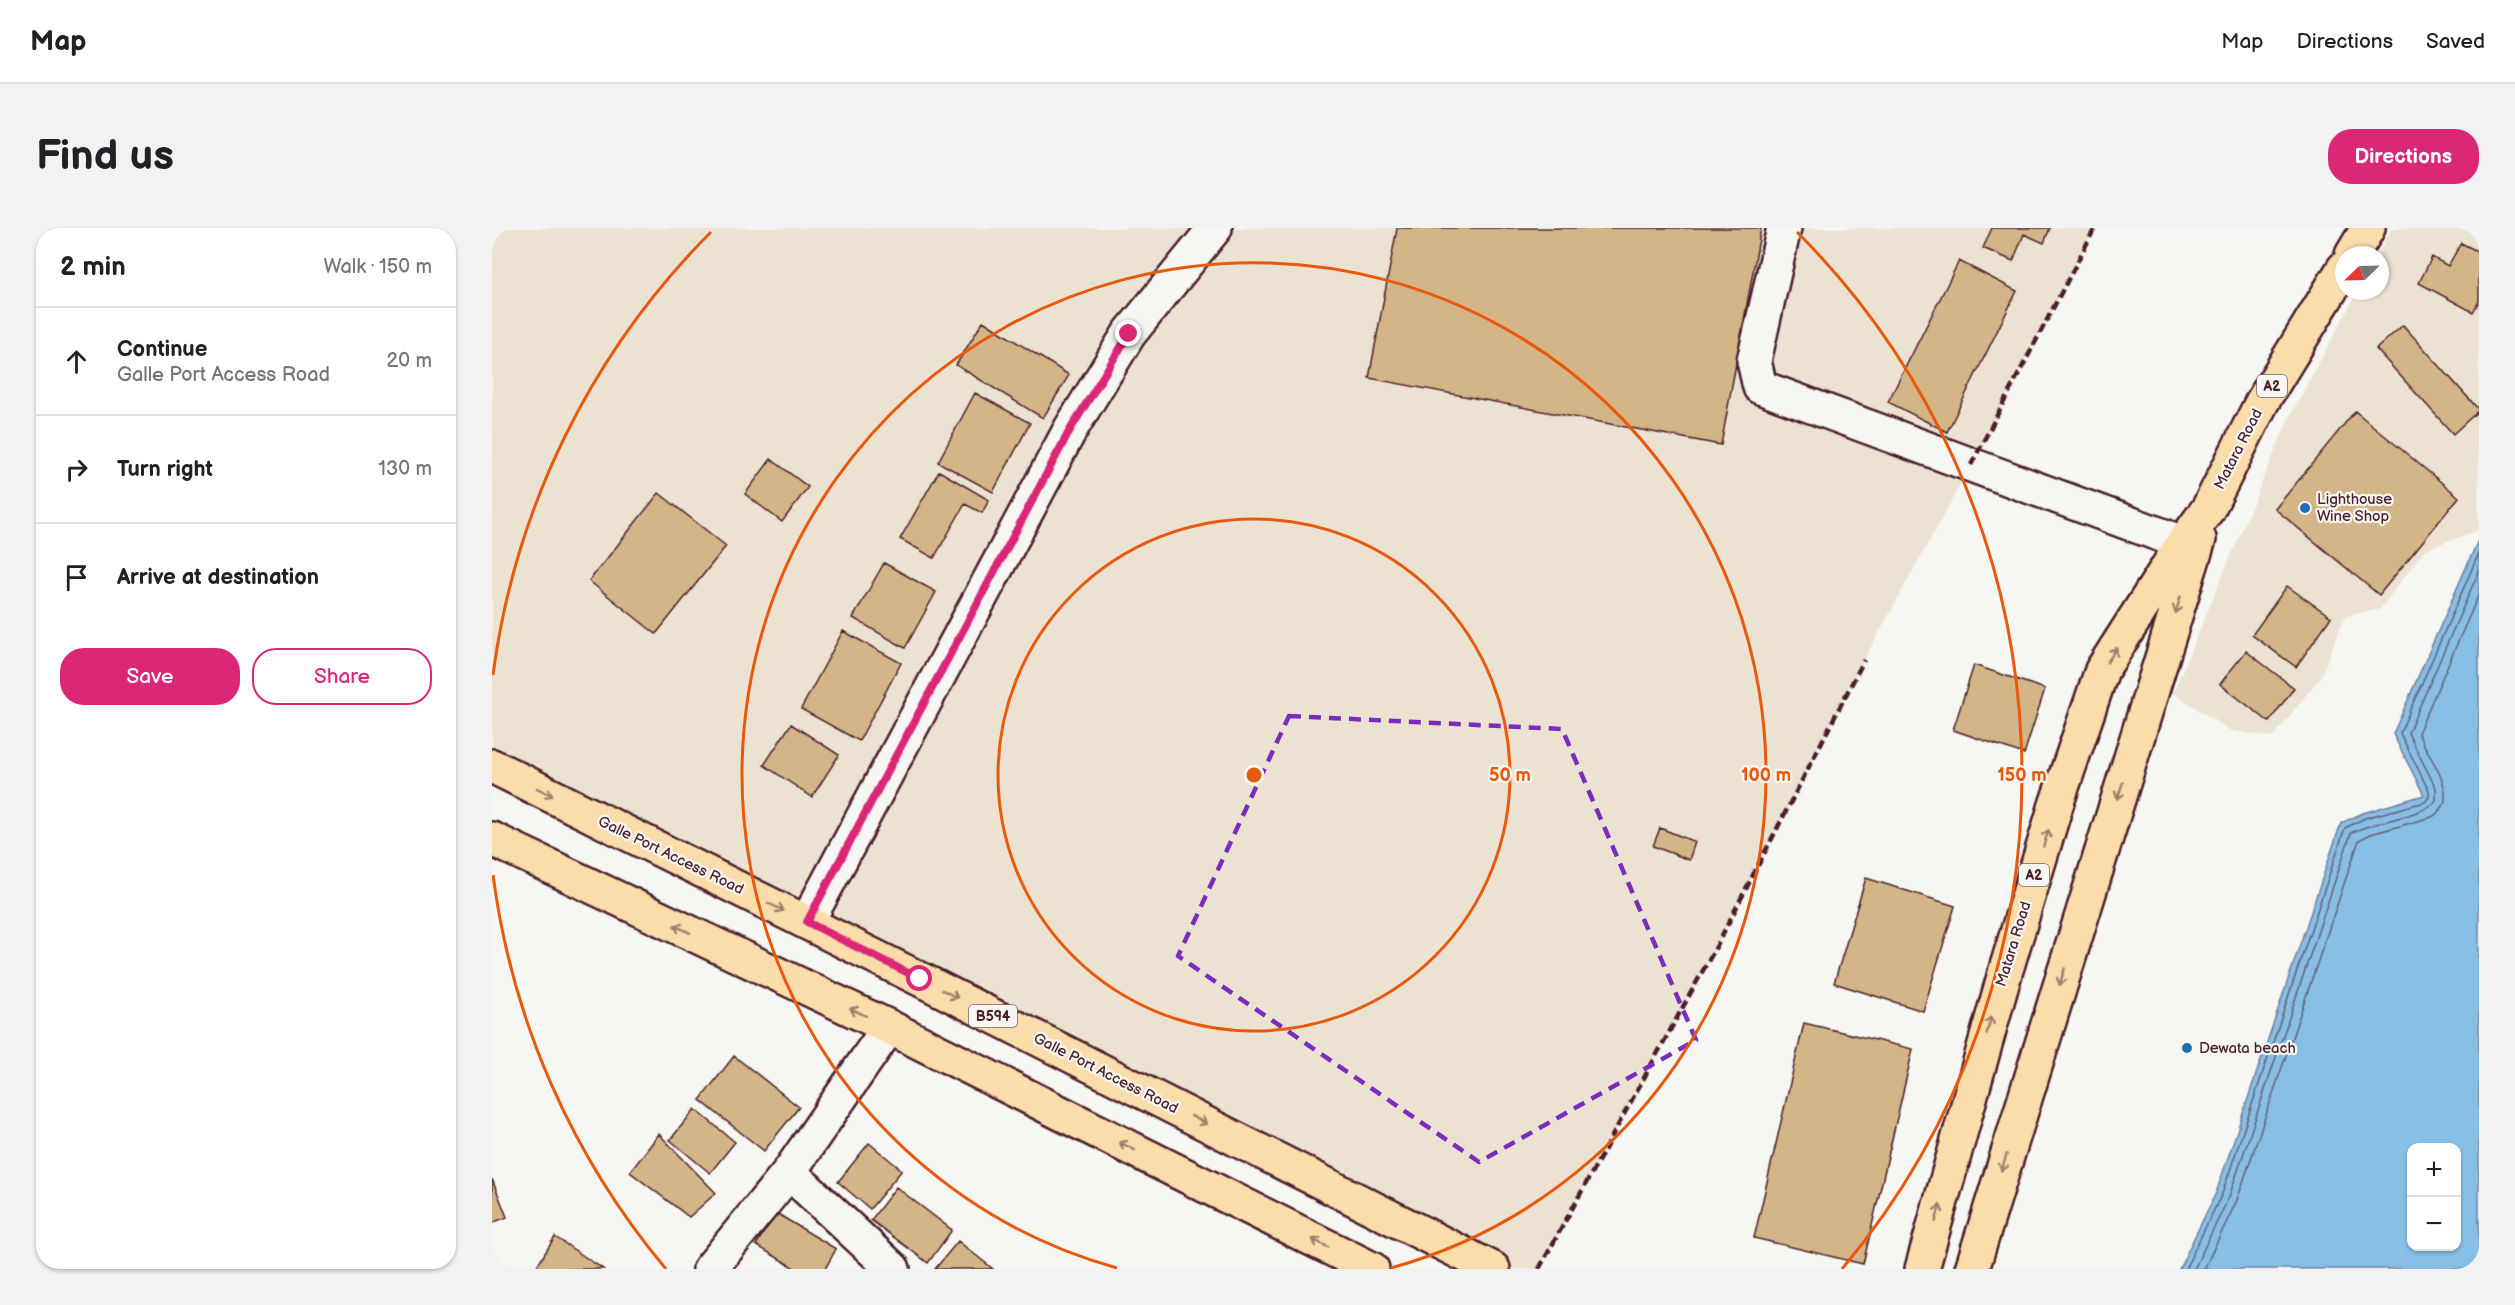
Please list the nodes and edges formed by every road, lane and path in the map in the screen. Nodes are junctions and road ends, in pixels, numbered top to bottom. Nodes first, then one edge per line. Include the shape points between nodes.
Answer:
1 (1215, 228) edge
2 (1784, 228) edge
3 (2368, 228) edge
4 (2357, 246) edge
5 (2335, 283) edge
6 (2208, 509) junction
7 (2183, 543) junction
8 (492, 766) edge
9 (492, 839) edge
10 (807, 922) junction
11 (889, 1027) junction
12 (789, 1172) junction
13 (710, 1269) edge
14 (892, 1269) edge
15 (1372, 1269) edge
16 (1493, 1269) edge
17 (1922, 1269) edge
18 (1972, 1269) edge

1 - 10 street via 1129,334 1070,430
2 - 7 street via 1754,361 1760,387
3 - 4 main road
5 - 6 main road, Matara Road / A2 via 2262,402
6 - 7 main road, Matara Road / A2
6 -> 18 main road, Matara Road / A2
17 -> 7 main road, Matara Road / A2 via 2005,973 2102,670
8 -> 10 main road, Galle Port Access Road / B594
11 -> 9 main road
10 -> 16 main road, Galle Port Access Road / B594
11 - 12 street
15 -> 11 main road
12 - 13 street
12 - 14 street

